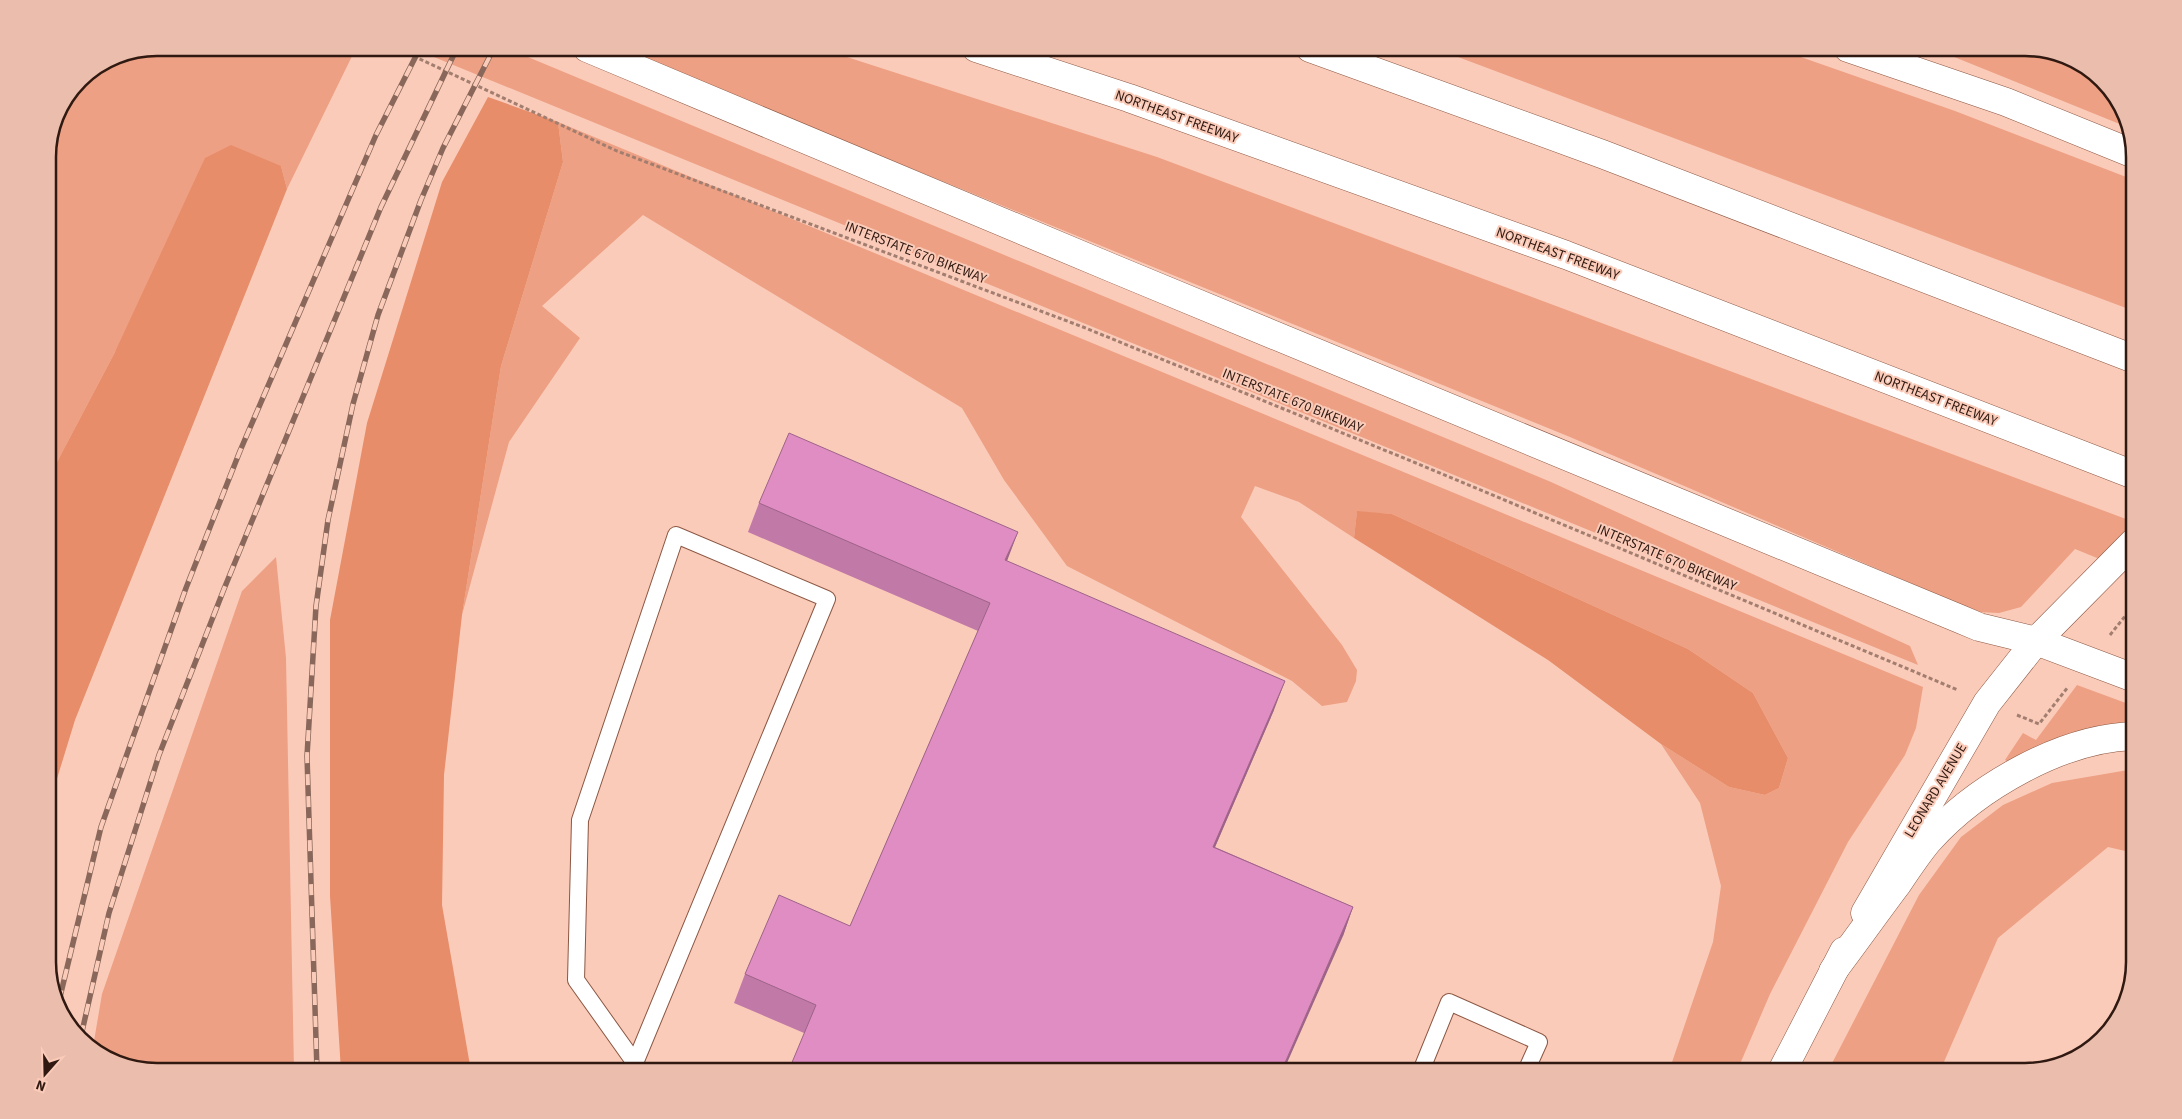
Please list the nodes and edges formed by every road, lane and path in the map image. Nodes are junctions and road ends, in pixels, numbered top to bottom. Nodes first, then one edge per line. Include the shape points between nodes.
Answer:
1 (413, 56) edge
2 (606, 56) edge
3 (1000, 56) edge
4 (1332, 56) edge
5 (1871, 56) edge
6 (2126, 151) edge
7 (2126, 356) edge
8 (2126, 472) edge
9 (2126, 550) edge
10 (2126, 615) edge
11 (2036, 641) junction
12 (2088, 661) junction
13 (2126, 675) edge
14 (1987, 702) junction
15 (2126, 737) edge
16 (1833, 971) junction
17 (632, 1063) edge
18 (637, 1063) edge
19 (1425, 1063) edge
20 (1530, 1063) edge
21 (1787, 1063) edge

1 - 14 path, INTERSTATE 670 BIKEWAY via 616,151 1083,327 1408,459
2 - 11 main road via 1951,616 1979,627
3 - 8 main road, NORTHEAST FREEWAY via 1129,98 1566,255
4 - 7 main road via 1602,154
5 - 6 main road via 2006,102
9 - 11 main road, LEONARD AVENUE
10 - 12 path, INTERSTATE 670 BIKEWAY
11 - 12 main road
11 - 14 main road, LEONARD AVENUE
12 - 13 main road
12 - 14 path, INTERSTATE 670 BIKEWAY via 2039,724
14 - 16 main road, LEONARD AVENUE
15 - 16 main road via 2085,744 2044,759 2002,781 1965,806 1929,840
16 - 21 main road, LEONARD AVENUE
17 - 18 lane via 576,980 580,820 676,535 827,599
19 - 20 lane via 1449,1002 1539,1042

